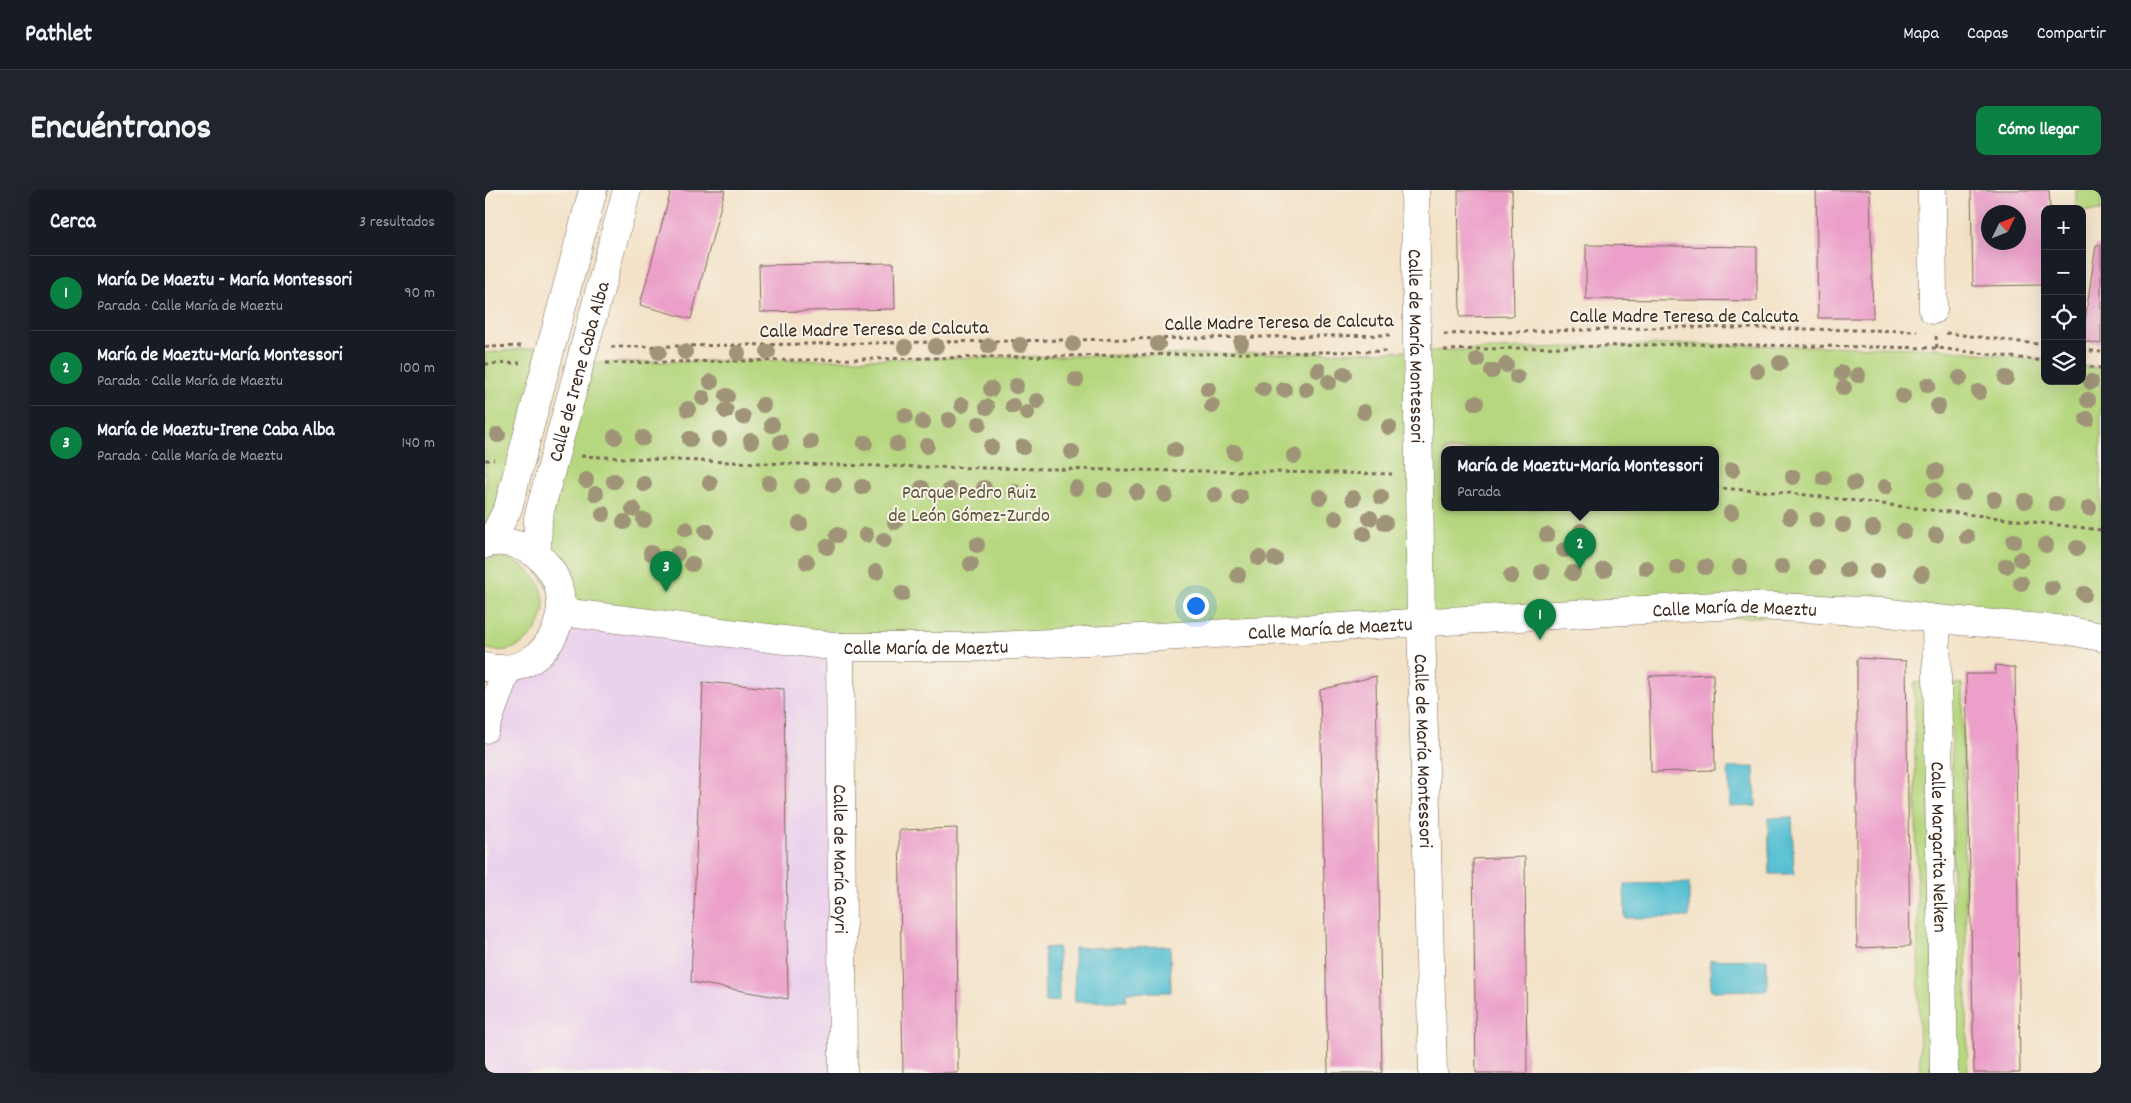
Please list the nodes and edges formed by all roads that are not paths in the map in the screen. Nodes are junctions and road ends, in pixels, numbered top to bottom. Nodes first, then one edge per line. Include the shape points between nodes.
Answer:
1 (593, 190) edge
2 (627, 190) edge
3 (1415, 190) edge
4 (1932, 190) edge
5 (1932, 325) road end
6 (488, 543) edge
7 (537, 555) junction
8 (562, 612) junction
9 (1936, 619) junction
10 (1421, 622) junction
11 (2101, 637) edge
12 (840, 647) junction
13 (496, 668) edge
14 (485, 729) edge
15 (843, 1073) edge
16 (1433, 1073) edge
17 (1944, 1073) edge

1 - 6 street, Calle de Irene Caba Alba via 508,508
2 - 7 street, Calle de Irene Caba Alba via 538,518
3 - 10 street, Calle de María Montessori
4 - 5 street
6 - 7 street via 515,544
7 - 8 street via 555,577
8 - 12 street, Calle María de Maeztu
8 - 13 street via 556,632 544,650 527,662
9 - 10 street, Calle María de Maeztu via 1883,612 1735,605
9 - 11 street, Calle María de Maeztu via 2066,630
9 - 17 street, Calle Margarita Nelken
10 - 12 street, Calle María de Maeztu via 979,647
10 - 16 street, Calle de María Montessori
12 - 15 street, Calle de María Goyri
13 - 14 street

